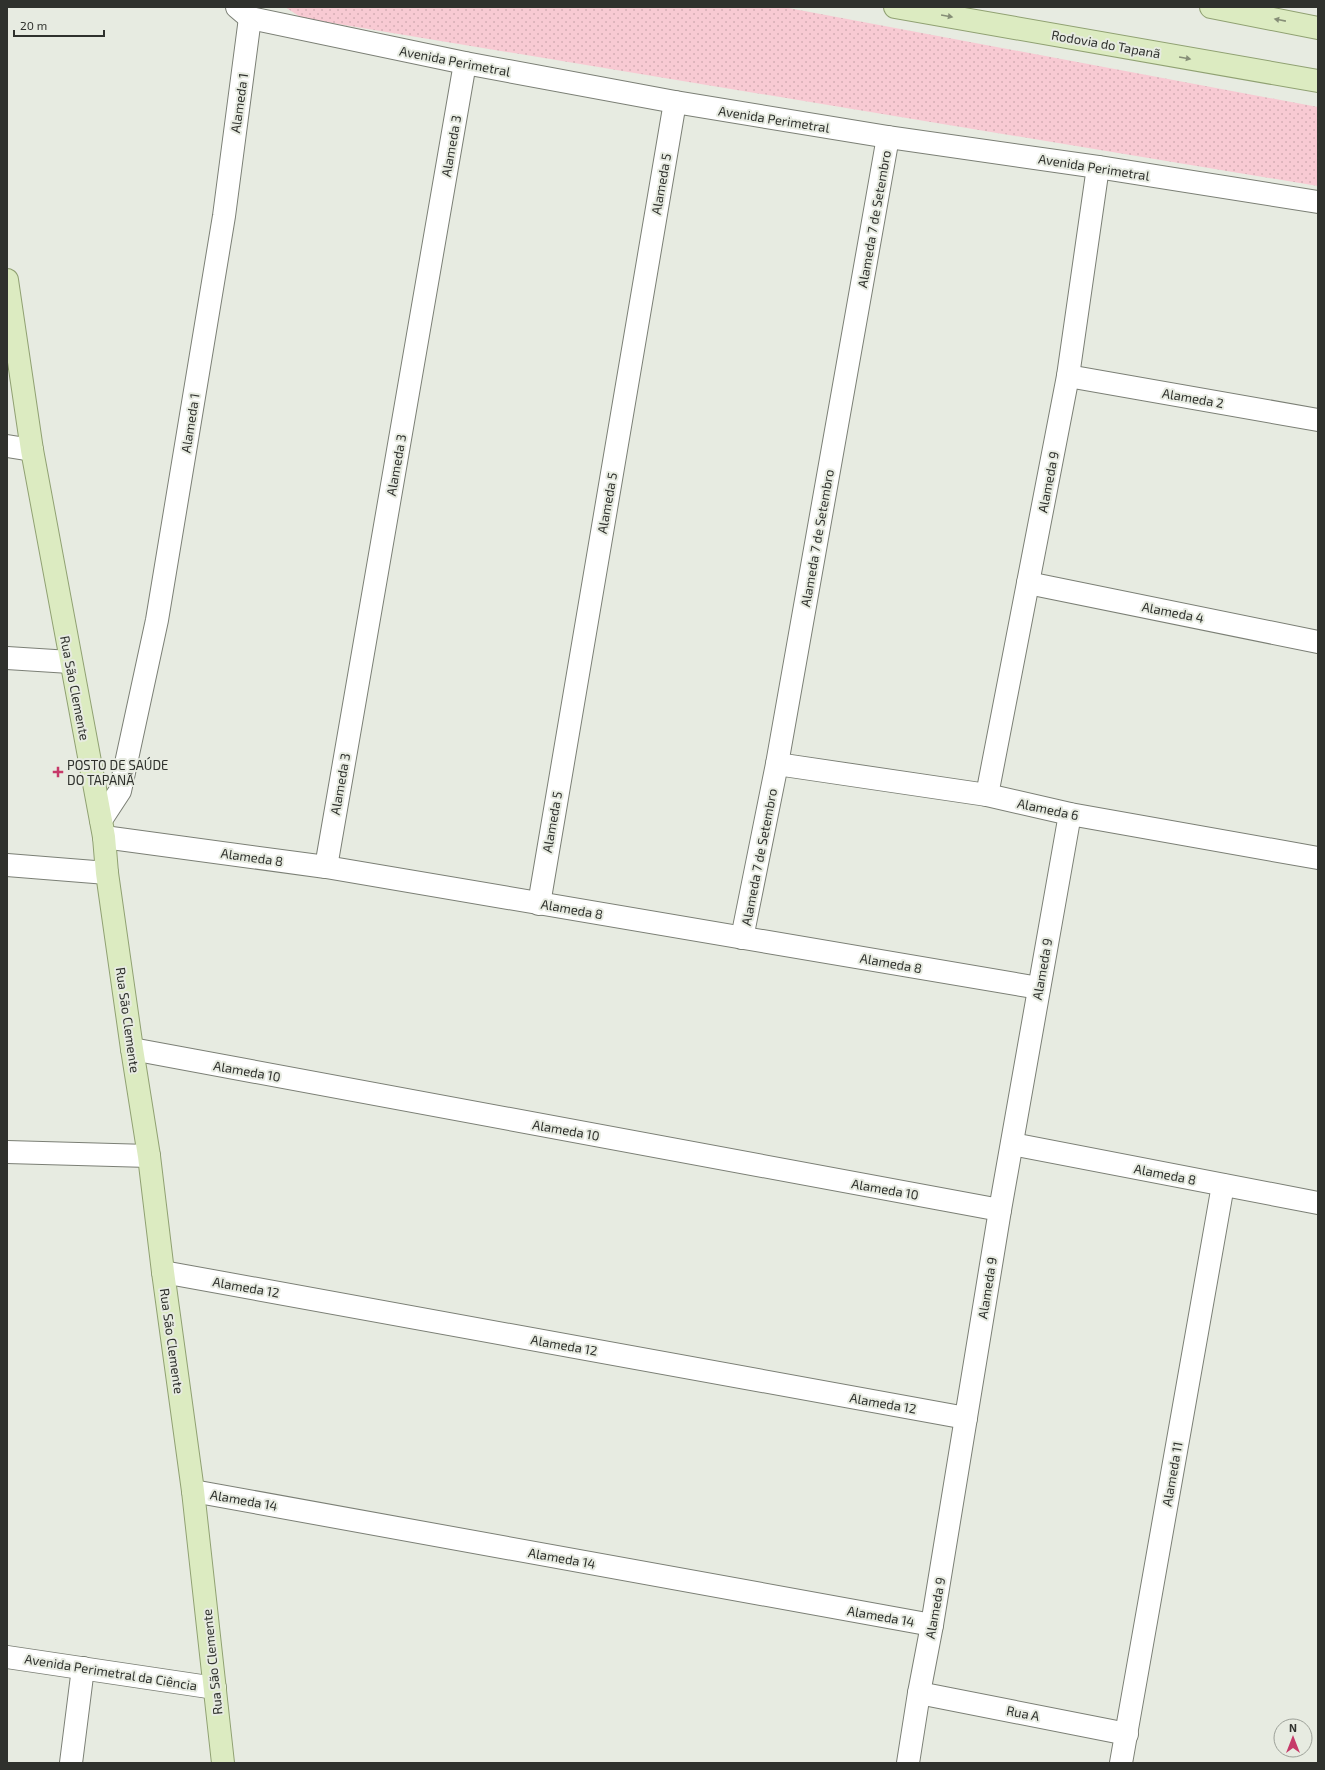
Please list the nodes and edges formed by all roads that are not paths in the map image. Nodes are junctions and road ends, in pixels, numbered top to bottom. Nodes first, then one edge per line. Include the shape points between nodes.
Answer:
1 (895, 7) edge
2 (1211, 7) edge
3 (243, 13) edge
4 (1318, 28) edge
5 (465, 64) junction
6 (1318, 81) edge
7 (675, 102) junction
8 (888, 137) junction
9 (1098, 167) junction
10 (1318, 202) edge
11 (7, 280) edge
12 (1068, 376) junction
13 (1318, 420) edge
14 (7, 446) edge
15 (32, 450) junction
16 (1028, 583) junction
17 (1318, 642) edge
18 (7, 658) edge
19 (70, 662) junction
20 (777, 764) junction
21 (987, 795) junction
22 (1070, 814) junction
23 (102, 829) junction
24 (1318, 858) edge
25 (7, 865) edge
26 (326, 867) junction
27 (107, 873) junction
28 (539, 904) junction
29 (742, 938) junction
30 (1039, 988) junction
31 (132, 1049) junction
32 (1012, 1144) junction
33 (7, 1152) edge
34 (149, 1156) junction
35 (1222, 1185) junction
36 (1318, 1203) edge
37 (1000, 1210) junction
38 (163, 1272) junction
39 (966, 1418) junction
40 (193, 1491) junction
41 (932, 1625) junction
42 (7, 1657) edge
43 (83, 1668) junction
44 (215, 1688) junction
45 (919, 1693) junction
46 (1127, 1734) junction
47 (71, 1763) edge
48 (223, 1763) edge
49 (908, 1763) edge
50 (1121, 1763) edge

1 -> 6 main road, Rodovia do Tapanã
4 -> 2 main road
3 - 5 street, Avenida Perimetral
3 - 23 street, Alameda 1 via 224,216 157,620 120,791
5 - 7 street, Avenida Perimetral
5 - 26 street, Alameda 3
7 - 8 street, Avenida Perimetral
7 - 28 street, Alameda 5
8 - 9 street, Avenida Perimetral
8 - 20 street, Alameda 7 de Setembro
9 - 10 street, Avenida Perimetral
9 - 12 street, Alameda 9
11 - 15 main road, Rua São Clemente
12 - 13 street, Alameda 2
12 - 16 street, Alameda 9
14 - 15 street
15 - 19 main road, Rua São Clemente
16 - 17 street, Alameda 4
16 - 21 street, Alameda 9
18 - 19 street
19 - 23 main road, Rua São Clemente
20 - 21 street, Alameda 6
20 - 29 street, Alameda 7 de Setembro
21 - 22 street, Alameda 6
22 - 24 street, Alameda 6
22 - 30 street, Alameda 9
23 - 26 street, Alameda 8
23 - 27 main road, Rua São Clemente
25 - 27 street
26 - 28 street, Alameda 8
27 - 31 main road, Rua São Clemente
28 - 29 street, Alameda 8
29 - 30 street, Alameda 8
30 - 32 street, Alameda 9
31 - 34 main road, Rua São Clemente
31 - 37 street, Alameda 10
32 - 35 street, Alameda 8
32 - 37 street, Alameda 9
33 - 34 street
34 - 38 main road, Rua São Clemente
35 - 36 street, Alameda 8
35 - 46 street, Alameda 11
37 - 39 street, Alameda 9
38 - 39 street, Alameda 12
38 - 40 main road, Rua São Clemente
39 - 41 street, Alameda 9
40 - 41 street, Alameda 14
40 - 44 main road, Rua São Clemente
41 - 45 street, Alameda 9
42 - 43 street, Avenida Perimetral da Ciência
43 - 44 street, Avenida Perimetral da Ciência
43 - 47 street
44 - 48 main road, Rua São Clemente
45 - 46 street, Rua A
45 - 49 street, Alameda 9
46 - 50 street, Alameda 11

